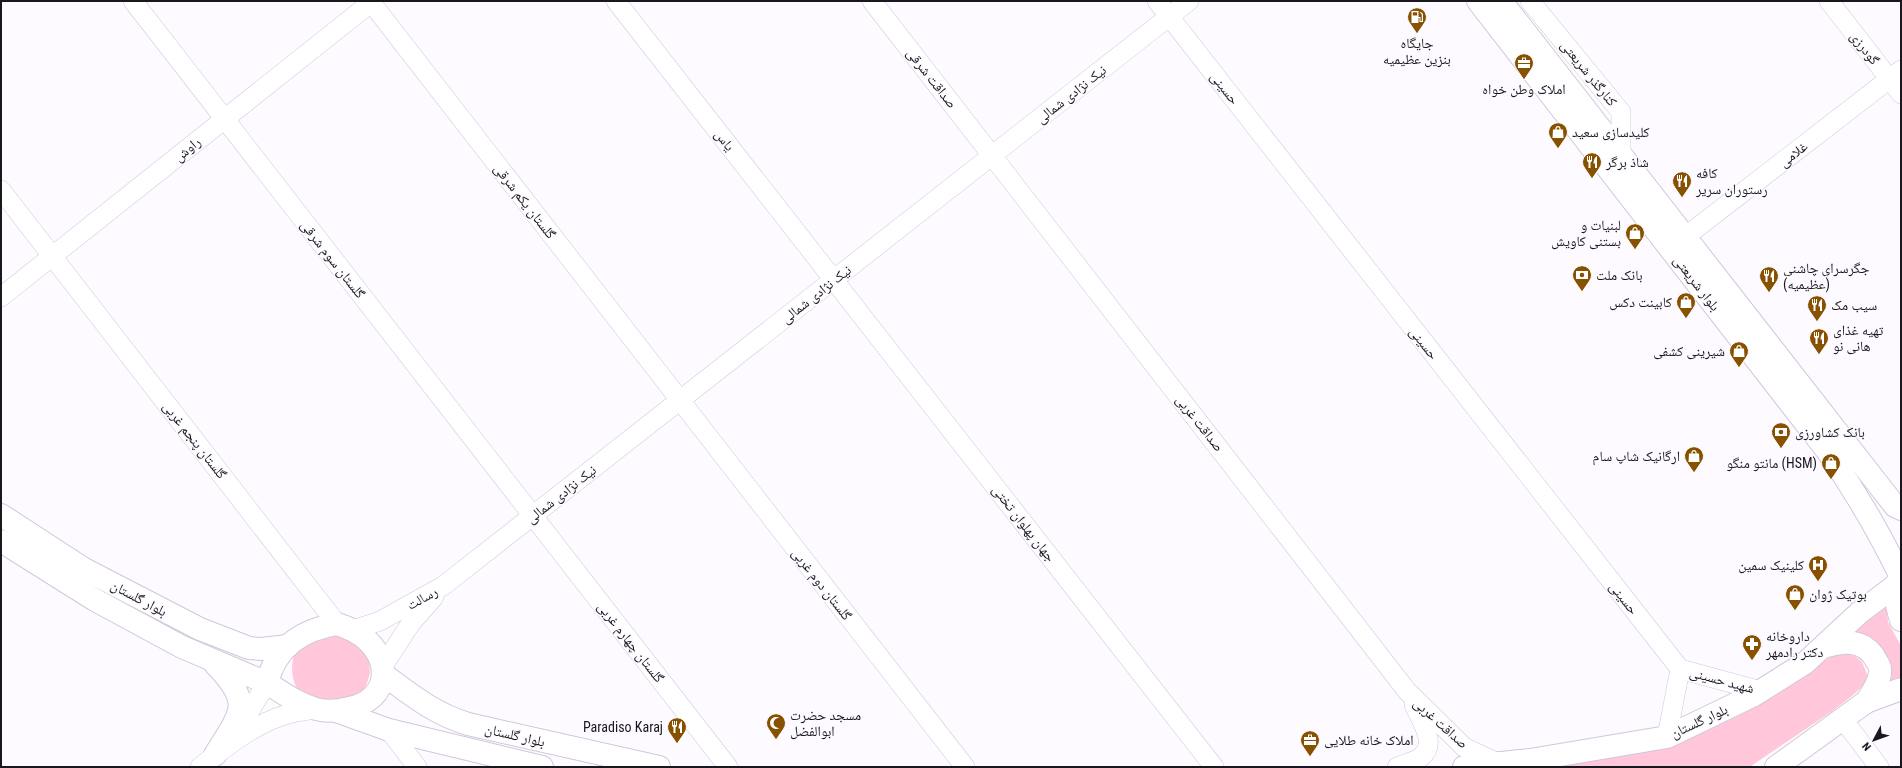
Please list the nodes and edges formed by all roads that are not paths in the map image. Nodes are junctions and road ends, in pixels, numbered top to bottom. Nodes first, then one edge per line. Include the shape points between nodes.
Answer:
1 (133, 1) edge
2 (372, 1) edge
3 (616, 1) edge
4 (872, 1) edge
5 (1157, 1) edge
6 (1189, 1) edge
7 (1478, 1) edge
8 (1502, 1) edge
9 (1530, 1) edge
10 (1829, 1) edge
11 (1169, 17) junction
12 (1895, 75) edge
13 (1901, 94) edge
14 (225, 119) junction
15 (1621, 155) junction
16 (992, 156) junction
17 (1, 190) edge
18 (1685, 237) junction
19 (52, 256) junction
20 (834, 280) junction
21 (1, 297) edge
22 (680, 400) junction
23 (1898, 508) edge
24 (1, 515) edge
25 (533, 516) junction
26 (1876, 528) junction
27 (1, 541) edge
28 (1899, 578) edge
29 (443, 586) junction
30 (1901, 620) edge
31 (345, 627) junction
32 (288, 646) junction
33 (1823, 647) junction
34 (210, 659) junction
35 (1680, 669) junction
36 (384, 670) junction
37 (267, 683) junction
38 (1901, 689) edge
39 (1407, 691) junction
40 (1761, 691) junction
41 (1866, 702) junction
42 (326, 710) junction
43 (432, 710) junction
44 (1842, 718) junction
45 (389, 730) junction
46 (1667, 737) junction
47 (424, 739) junction
48 (215, 755) edge
49 (1490, 765) edge
50 (417, 767) edge
51 (542, 767) edge
52 (659, 767) edge
53 (728, 767) edge
54 (965, 767) edge
55 (1214, 767) edge
56 (1398, 767) edge
57 (1464, 767) edge
58 (1776, 767) edge
59 (1879, 767) edge

1 - 14 street, گلستان سوم شرقی
2 - 14 street, راوش
2 - 22 street, گلستان یکم شرقی
3 - 20 street, یاس
4 - 16 street, صداقت شرقی
5 - 11 street, حسینی
6 - 11 street, نیک نژادی شمالی
7 - 26 main road, بلوار شریعتی via 1828,452
8 - 15 main road, بلوار شریعتی
9 - 15 street, کنارگذر شریعتی via 1622,112
10 - 12 street, گودرزی
11 - 16 street, نیک نژادی شمالی
11 - 35 street, حسینی
12 - 13 street, گودرزی
12 - 18 street, غلامی
14 - 19 street, راوش
14 - 25 street, گلستان سوم شرقی
15 - 18 main road, بلوار شریعتی
16 - 20 street, نیک نژادی شمالی
16 - 39 street, صداقت غربی
17 - 19 street, گلستان پنجم غربی
18 - 23 main road, بلوار شریعتی
19 - 21 street, راوش
19 - 31 street, گلستان پنجم غربی
20 - 22 street, نیک نژادی شمالی
20 - 55 street, جهان پهلوان تختی
22 - 25 street, نیک نژادی شمالی
22 - 54 street, گلستان دوم غربی
23 - 26 main road via 1899,522 1889,530
24 - 32 main road, بلوار گلستان via 84,569 200,630 249,648
25 - 29 street, نیک نژادی شمالی
25 - 53 street, گلستان چهارم غربی
26 - 28 main road, بلوار شریعتی
27 - 34 main road, بلوار گلستان via 95,600 182,647
28 - 30 main road via 1896,604
28 - 33 main road, بلوار گلستان
29 - 31 street, رسالت via 380,621
29 - 36 street, رسالت via 411,623
31 - 32 main road via 309,631
31 - 36 main road via 370,644
32 - 37 main road via 273,664
33 - 40 main road, بلوار گلستان via 1805,663
33 - 41 main road via 1838,643 1856,643 1867,649 1875,658 1881,672 1878,685
34 - 37 main road, بلوار گلستان
34 - 48 main road via 228,678 238,693 240,702 238,715
35 - 40 street, شهید حسینی
35 - 46 street, شهید حسینی
36 - 42 main road via 381,687 374,697 364,704
36 - 43 main road, بلوار گلستان
37 - 42 main road via 296,702
37 - 48 street
38 - 41 main road
39 - 49 street, صداقت غربی via 1464,747
39 - 56 street, صداقت غربی via 1429,738 1429,746 1419,758
40 - 46 main road, بلوار گلستان
41 - 44 main road
42 - 45 main road, بلوار گلستان
42 - 48 street via 291,713 278,718 252,730
43 - 47 main road via 424,711 418,717 418,733
43 - 52 main road, بلوار گلستان via 468,724
44 - 58 main road
44 - 59 street
45 - 47 main road, بلوار گلستان
45 - 50 street
46 - 49 main road, بلوار گلستان
47 - 51 main road, بلوار گلستان
49 - 57 main road, بلوار گلستان

